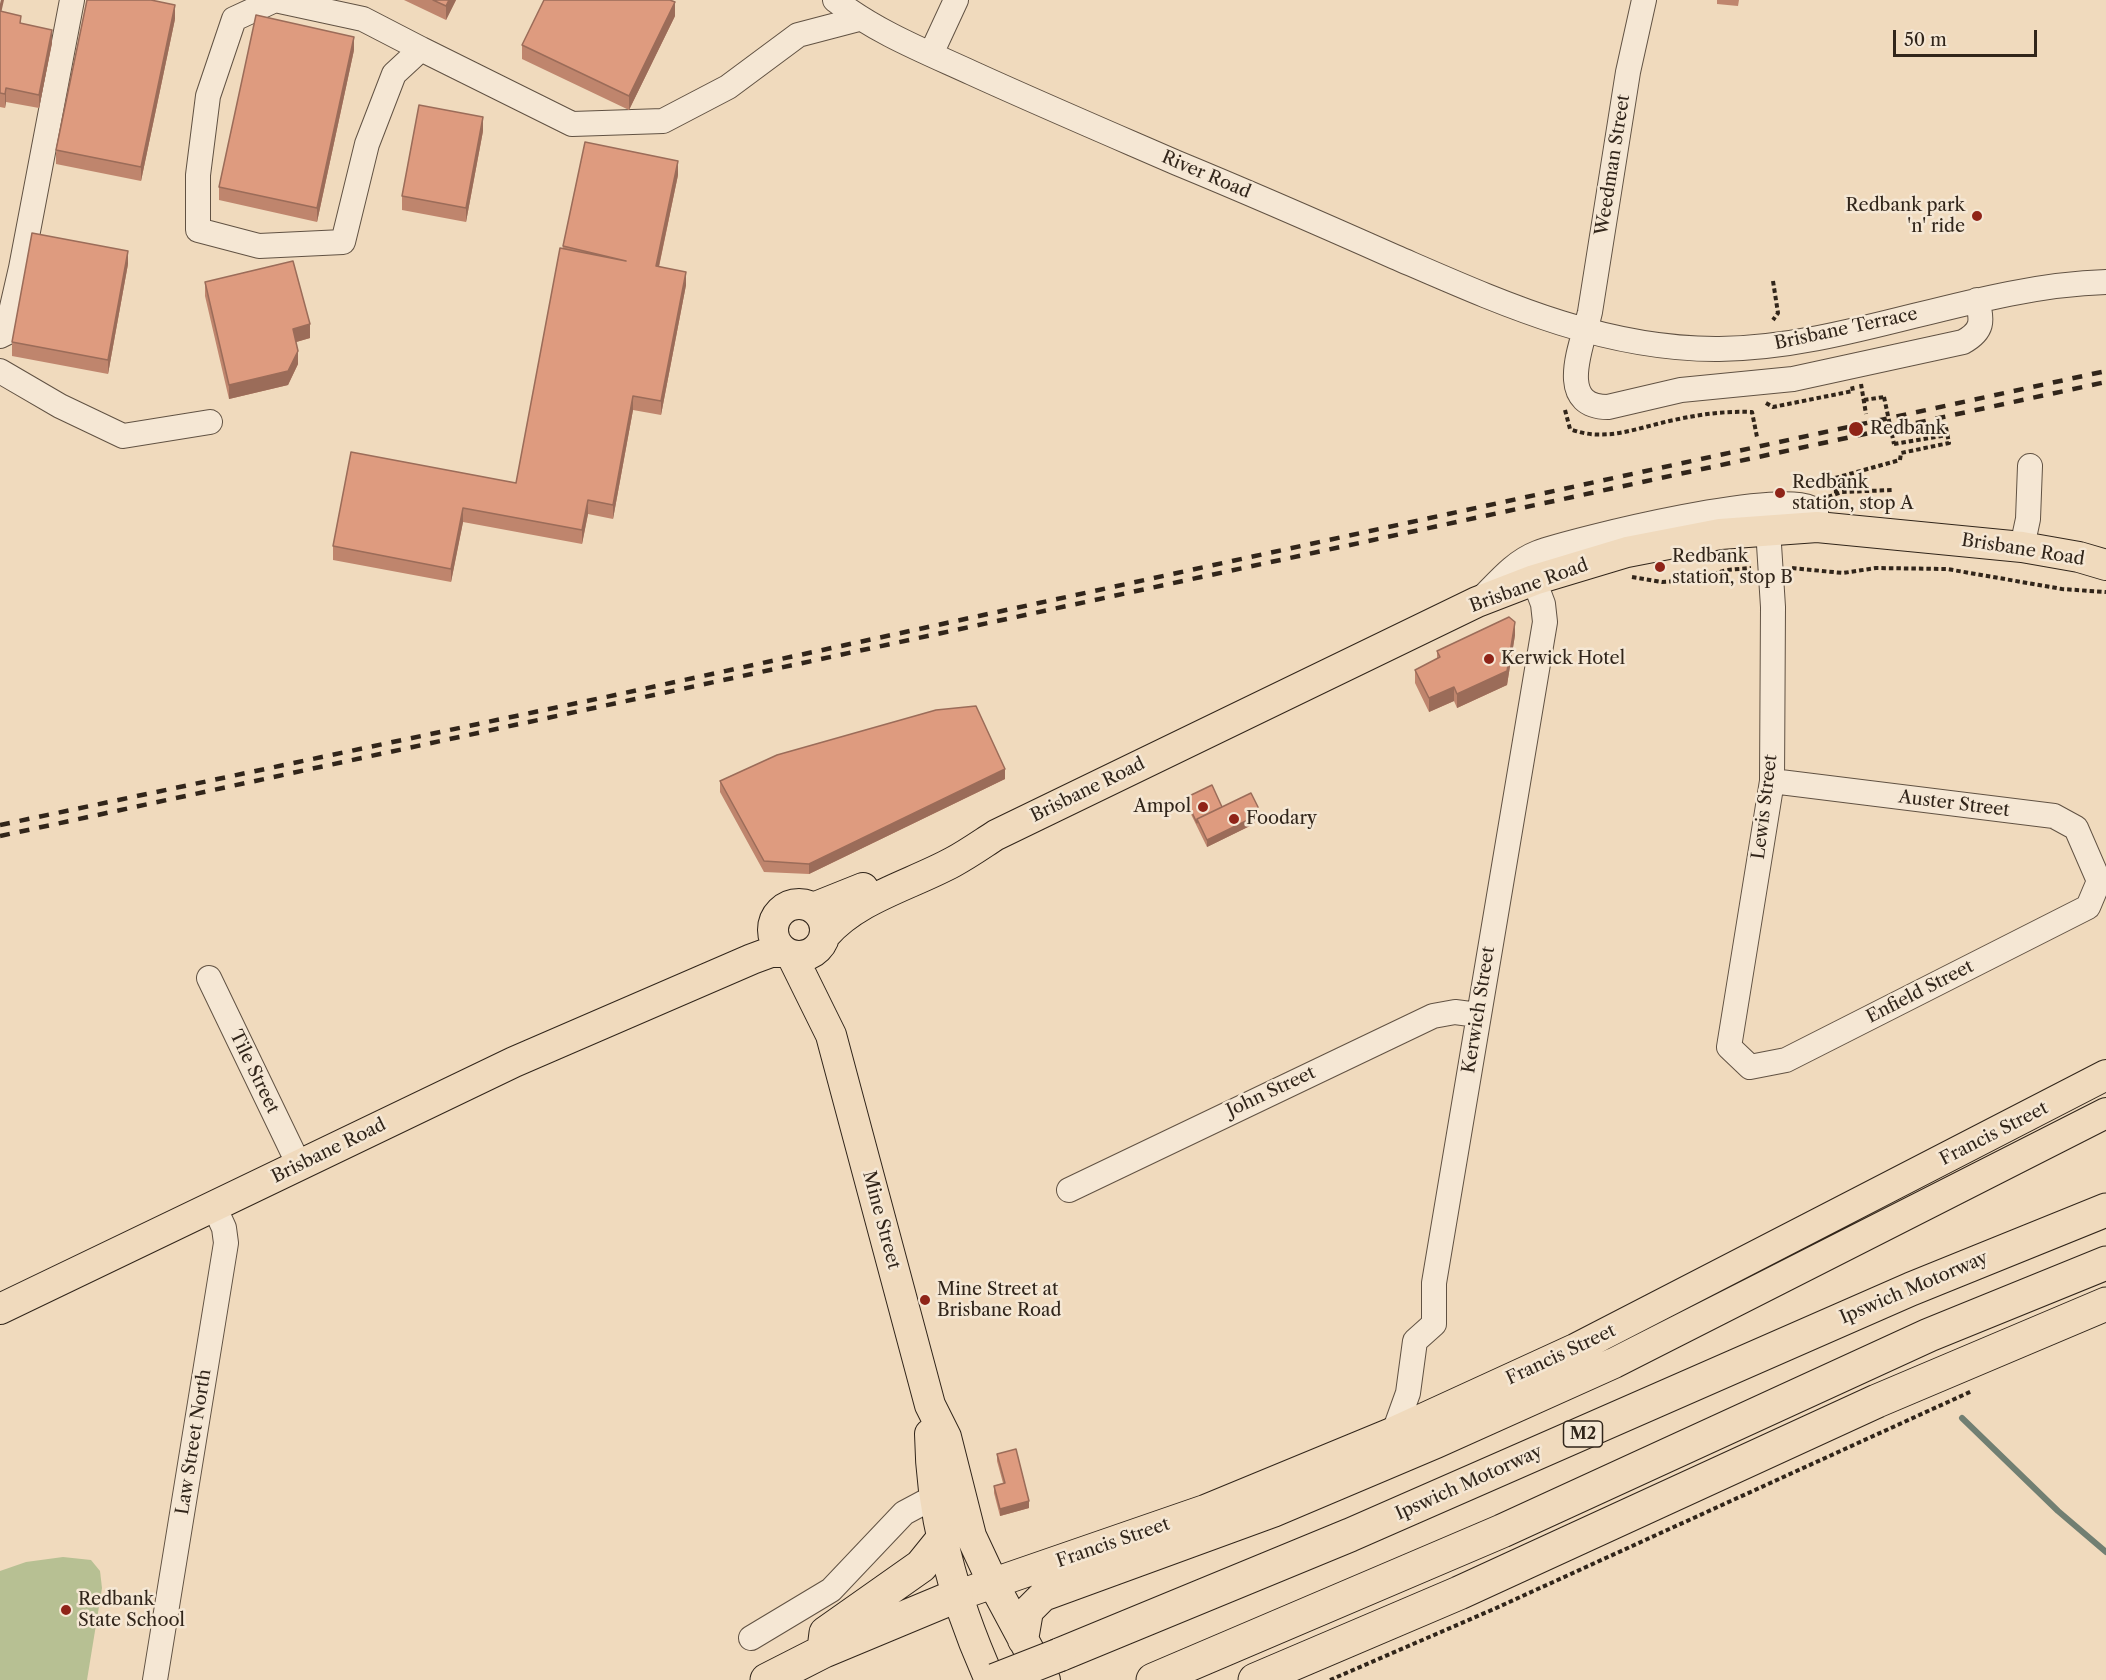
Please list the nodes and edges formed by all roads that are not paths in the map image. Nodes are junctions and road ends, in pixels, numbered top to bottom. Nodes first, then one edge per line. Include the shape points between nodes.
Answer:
1 (72, 0) edge
2 (834, 0) edge
3 (1644, 0) edge
4 (949, 1) edge
5 (262, 4) edge
6 (860, 19) junction
7 (421, 49) junction
8 (931, 54) junction
9 (2106, 282) edge
10 (1977, 300) junction
11 (1586, 331) junction
12 (0, 336) edge
13 (0, 371) edge
14 (210, 422) dead end
15 (2030, 466) dead end
16 (1812, 516) junction
17 (1768, 529) junction
18 (2022, 547) junction
19 (2106, 565) edge
20 (1534, 580) junction
21 (1477, 602) junction
22 (1772, 781) junction
23 (996, 835) junction
24 (2100, 881) joint
25 (813, 908) junction
26 (774, 922) junction
27 (823, 940) junction
28 (788, 954) junction
29 (209, 978) dead end
30 (659, 998) junction
31 (1478, 1015) junction
32 (831, 1035) junction
33 (1730, 1047) joint
34 (2106, 1075) edge
35 (2106, 1113) edge
36 (299, 1165) junction
37 (1069, 1190) dead end
38 (214, 1206) junction
39 (2106, 1209) edge
40 (2106, 1263) edge
41 (2106, 1304) edge
42 (0, 1310) edge
43 (930, 1405) junction
44 (1394, 1432) junction
45 (934, 1497) junction
46 (942, 1540) junction
47 (993, 1583) junction
48 (956, 1596) junction
49 (751, 1638) dead end
50 (1023, 1641) junction
51 (824, 1651) junction
52 (1052, 1668) edge
53 (155, 1680) edge
54 (767, 1680) edge
55 (990, 1680) edge
56 (995, 1680) edge
57 (1153, 1680) edge
58 (1255, 1680) edge

1 - 12 street via 21,268 6,333
2 - 6 street, River Road
3 - 11 street, Weedman Street via 1628,72
4 - 8 street
5 - 7 street via 275,0 363,20
5 - 7 street via 234,20 208,96 198,175 198,230 259,246 343,242 367,144 394,74
6 - 7 street via 798,35 728,87 663,121 572,124
6 - 8 street, River Road
8 - 11 street, River Road via 1468,288
9 - 10 street, Brisbane Terrace via 2055,286
10 - 11 street, Brisbane Terrace via 1761,347 1651,346
10 - 11 street, Weedman Street via 1982,319 1979,330 1963,342 1793,379 1681,390 1608,406 1591,403 1578,387 1578,349
13 - 14 street via 123,436
15 - 18 street via 2028,519
16 - 17 main road, Brisbane Road
16 - 18 main road, Brisbane Road
16 - 21 street via 1781,505 1715,511 1572,543 1525,559
17 - 20 main road, Brisbane Road via 1655,546
17 - 22 street, Lewis Street via 1773,607
18 - 19 main road, Brisbane Road via 2079,556
20 - 21 main road, Brisbane Road
20 - 31 street, Kerwich Street via 1544,604 1545,622
21 - 23 main road, Brisbane Road
22 - 24 street, Auster Street via 2055,816 2076,828
22 - 33 street, Lewis Street
23 - 25 main road, Brisbane Road
23 - 27 main road, Brisbane Road via 954,862 854,910 835,924
24 - 33 street, Enfield Street via 2088,907 1786,1060 1750,1067
25 - 26 main road via 804,904 786,907
25 - 27 main road via 822,916
26 - 28 main road via 774,939
26 - 30 main road, Brisbane Road
27 - 28 main road via 810,954
27 - 32 main road, Mine Street via 821,960
28 - 30 main road, Brisbane Road via 761,955
28 - 32 main road, Mine Street
29 - 36 street, Tile Street
30 - 36 main road, Brisbane Road
31 - 37 street, John Street via 1455,1012 1433,1016
31 - 44 street, Kerwich Street via 1434,1283 1434,1324 1415,1341 1408,1393
32 - 43 main road, Mine Street
34 - 44 main road, Francis Street via 1596,1338
35 - 50 main road, Francis Street via 1604,1368 1273,1512 1043,1596 1028,1611
36 - 38 main road, Brisbane Road
38 - 42 main road, Brisbane Road
38 - 53 street, Law Street North via 226,1243
39 - 52 highway, Ipswich Motorway / M2 via 1911,1289
40 - 57 highway via 1929,1335 1502,1531
41 - 58 highway via 1877,1401 1459,1593
43 - 45 main road, Mine Street
43 - 47 main road, Mine Street via 946,1437 971,1536
44 - 47 main road, Francis Street via 1205,1510
45 - 46 main road, Mine Street
45 - 49 street via 904,1513 831,1590
46 - 48 main road, Mine Street
46 - 51 highway via 921,1566 825,1633
47 - 48 main road, Francis Street
47 - 50 main road, Mine Street
48 - 51 highway
48 - 55 main road, Mine Street
50 - 52 main road, Mine Street
51 - 54 highway
52 - 56 highway, Ipswich Motorway / M2, bridge

